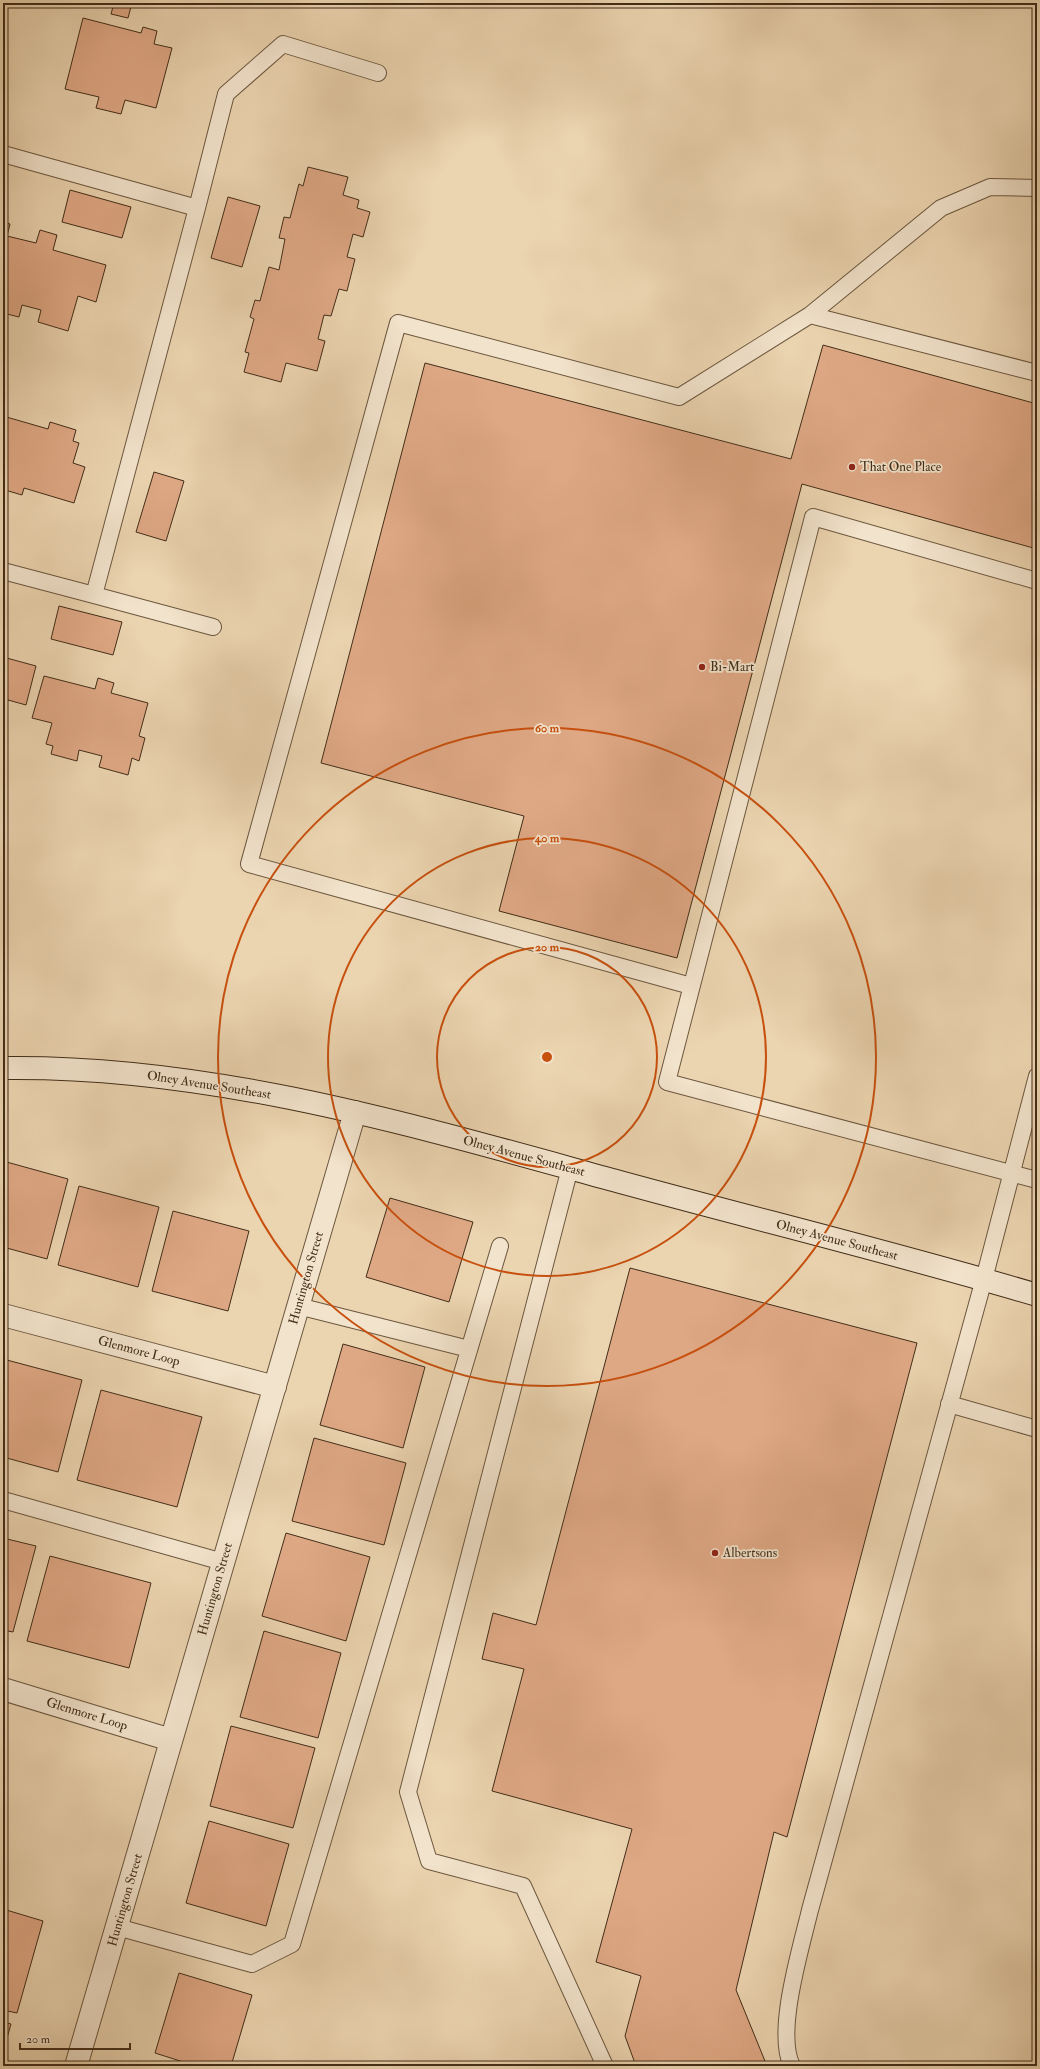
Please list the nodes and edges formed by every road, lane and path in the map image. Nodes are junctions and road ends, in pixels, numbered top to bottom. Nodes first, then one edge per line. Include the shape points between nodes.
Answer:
1 (378, 73) dead end
2 (3, 154) edge
3 (1037, 188) edge
4 (197, 208) junction
5 (810, 315) junction
6 (1037, 373) edge
7 (3, 572) edge
8 (1037, 581) edge
9 (94, 596) junction
10 (213, 627) dead end
11 (692, 986) junction
12 (3, 1068) edge
13 (1037, 1076) edge
14 (355, 1112) junction
15 (570, 1168) junction
16 (1012, 1173) junction
17 (1037, 1180) edge
18 (500, 1246) dead end
19 (984, 1279) junction
20 (1037, 1295) edge
21 (298, 1306) junction
22 (3, 1315) edge
23 (469, 1349) junction
24 (275, 1387) junction
25 (949, 1404) junction
26 (1037, 1430) edge
27 (3, 1500) edge
28 (223, 1562) junction
29 (3, 1689) edge
30 (171, 1740) junction
31 (117, 1927) junction
32 (76, 2066) edge
33 (605, 2066) edge
34 (792, 2066) edge

1 - 4 lane via 283,44 226,94
2 - 4 lane
3 - 5 lane via 990,186 941,208
4 - 9 lane
5 - 6 lane
5 - 11 lane via 679,396 398,323 250,864
7 - 9 lane
8 - 11 lane via 813,517
9 - 10 lane
11 - 16 lane via 667,1082
12 - 14 street, Olney Avenue Southeast via 130,1073 224,1085
13 - 16 lane
14 - 15 street, Olney Avenue Southeast
14 - 21 street, Huntington Street
15 - 19 street, Olney Avenue Southeast
15 - 33 lane via 408,1792 429,1861 524,1886
16 - 17 lane
16 - 19 lane
18 - 23 lane
19 - 20 street, Olney Avenue Southeast
19 - 25 lane
21 - 23 lane
21 - 24 street, Huntington Street
22 - 24 street, Glenmore Loop
23 - 31 lane via 292,1944 252,1964
24 - 28 street, Huntington Street
25 - 26 lane
25 - 34 lane via 810,1910 787,2008 788,2057
27 - 28 lane
28 - 30 street, Huntington Street
29 - 30 street, Glenmore Loop
30 - 31 street, Huntington Street
31 - 32 street, Huntington Street

